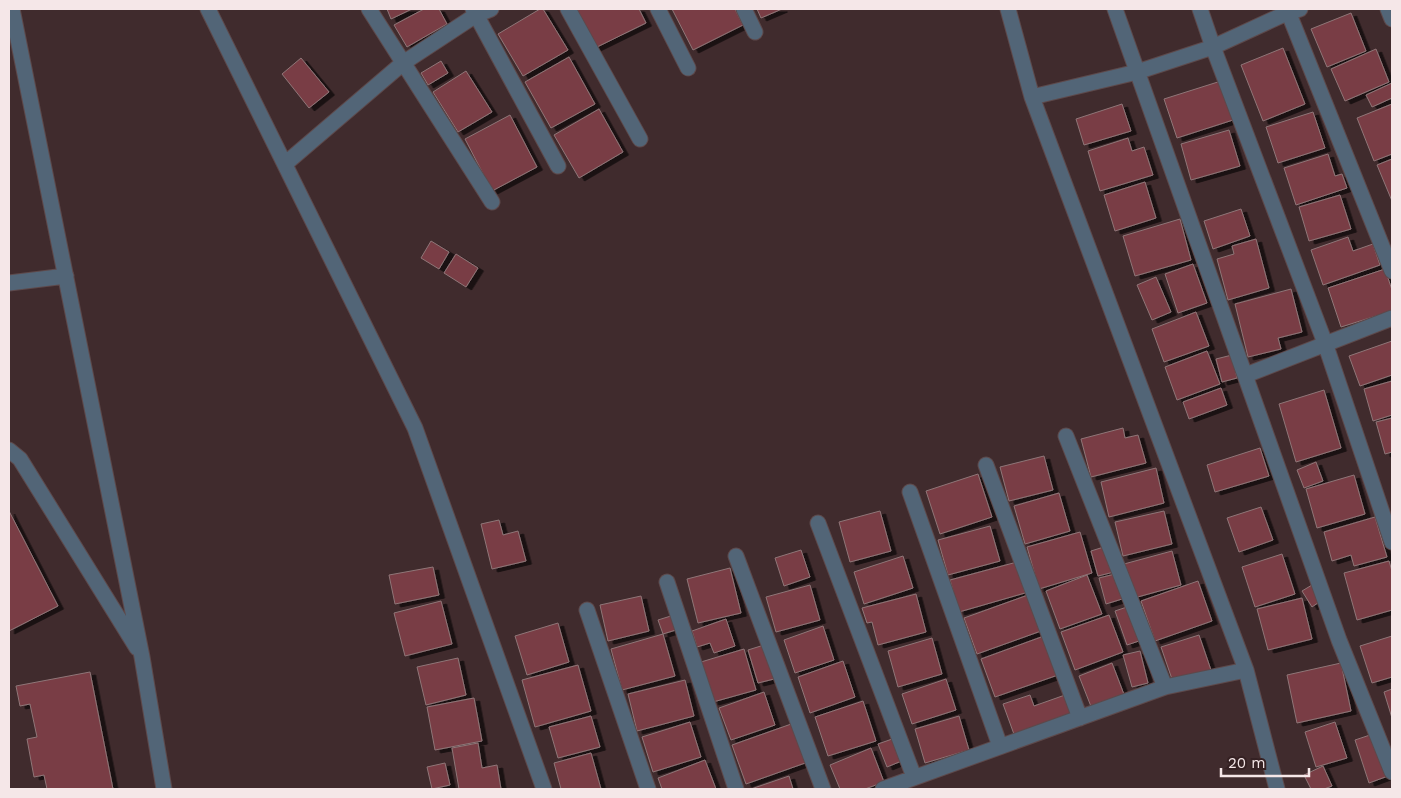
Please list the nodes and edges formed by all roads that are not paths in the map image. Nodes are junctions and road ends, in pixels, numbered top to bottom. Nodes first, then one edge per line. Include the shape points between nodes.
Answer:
1 (12, 9) edge
2 (208, 9) edge
3 (369, 9) edge
4 (491, 9) edge
5 (568, 9) edge
6 (658, 9) edge
7 (744, 9) edge
8 (1008, 9) edge
9 (1115, 9) edge
10 (1200, 9) edge
11 (1388, 9) edge
12 (1292, 10) edge
13 (474, 12) edge
14 (1392, 19) edge
15 (755, 32) dead end
16 (1213, 47) junction
17 (403, 63) junction
18 (688, 68) dead end
19 (1137, 72) junction
20 (1032, 97) junction
21 (640, 139) dead end
22 (285, 164) junction
23 (558, 166) dead end
24 (492, 202) dead end
25 (1392, 272) edge
26 (66, 276) junction
27 (9, 283) edge
28 (1392, 318) edge
29 (1325, 343) junction
30 (1246, 375) junction
31 (1066, 436) dead end
32 (9, 450) edge
33 (986, 464) dead end
34 (910, 492) dead end
35 (818, 523) dead end
36 (1392, 542) edge
37 (736, 556) dead end
38 (667, 582) dead end
39 (587, 610) dead end
40 (142, 656) junction
41 (1246, 670) junction
42 (1165, 687) junction
43 (1080, 718) junction
44 (1000, 746) junction
45 (1392, 772) edge
46 (914, 777) junction
47 (164, 789) edge
48 (544, 789) edge
49 (648, 789) edge
50 (736, 789) edge
51 (823, 789) edge
52 (883, 789) edge
53 (1277, 789) edge

1 - 26 street
2 - 22 street
3 - 17 street
4 - 13 street
5 - 21 street
6 - 18 street
7 - 15 street
8 - 20 street
9 - 19 street
10 - 16 street
11 - 14 street
12 - 16 street
12 - 25 street
13 - 17 street
13 - 23 street
16 - 19 street
16 - 29 street
17 - 22 street
17 - 24 street
19 - 20 street
19 - 30 street
20 - 41 street
22 - 48 street via 415,428
26 - 27 street
26 - 40 street
28 - 29 street
29 - 30 street
29 - 36 street
30 - 45 street via 1339,640
31 - 42 street
32 - 40 street via 20,459
33 - 43 street
34 - 44 street
35 - 46 street
37 - 51 street
38 - 50 street
39 - 49 street
40 - 47 street
41 - 42 street
41 - 53 street
42 - 43 street
43 - 44 street
44 - 46 street
46 - 52 street

